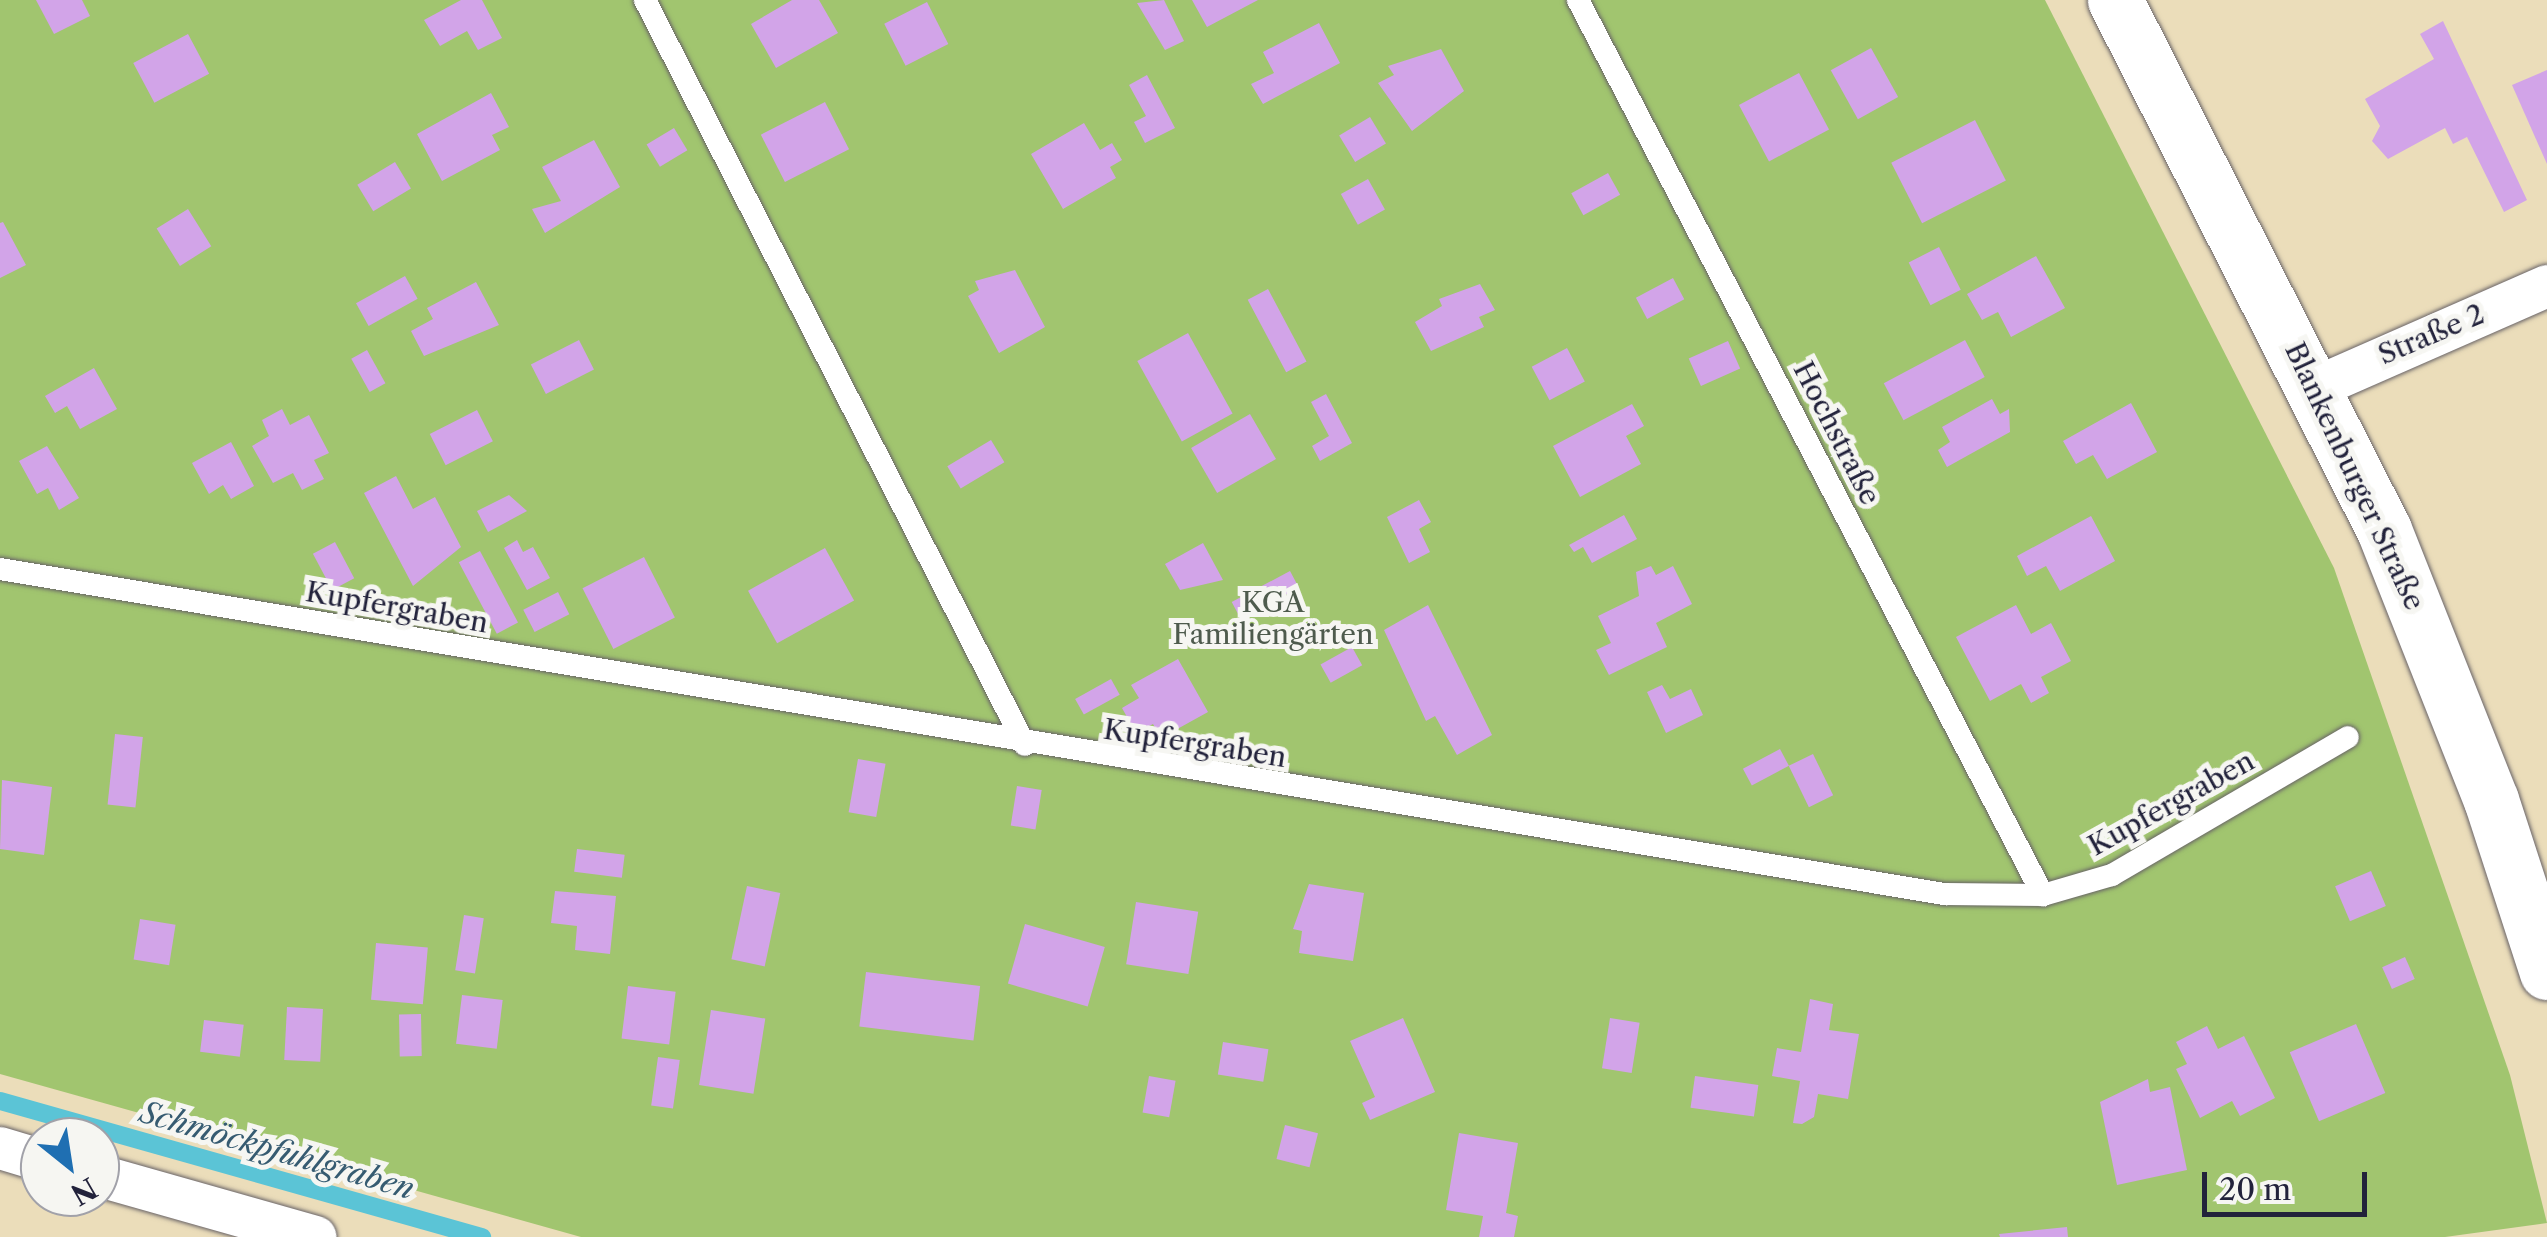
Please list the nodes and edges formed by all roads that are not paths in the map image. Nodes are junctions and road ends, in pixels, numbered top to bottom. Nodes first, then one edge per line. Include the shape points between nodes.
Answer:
1 (645, 0) edge
2 (1578, 0) edge
3 (2116, 0) edge
4 (2547, 286) edge
5 (2317, 387) junction
6 (0, 569) edge
7 (2348, 737) dead end
8 (1025, 745) junction
9 (2043, 894) junction
10 (2547, 972) edge
11 (120, 1182) edge
12 (316, 1237) edge

1 - 8 lane
2 - 9 lane, Hochstraße
3 - 5 main road, Blankenburger Straße
4 - 5 street, Straße 2
5 - 10 main road, Blankenburger Straße via 2449,687
6 - 8 lane, Kupfergraben
7 - 9 lane, Kupfergraben via 2112,875
8 - 9 lane, Kupfergraben via 1946,894
11 - 12 street

